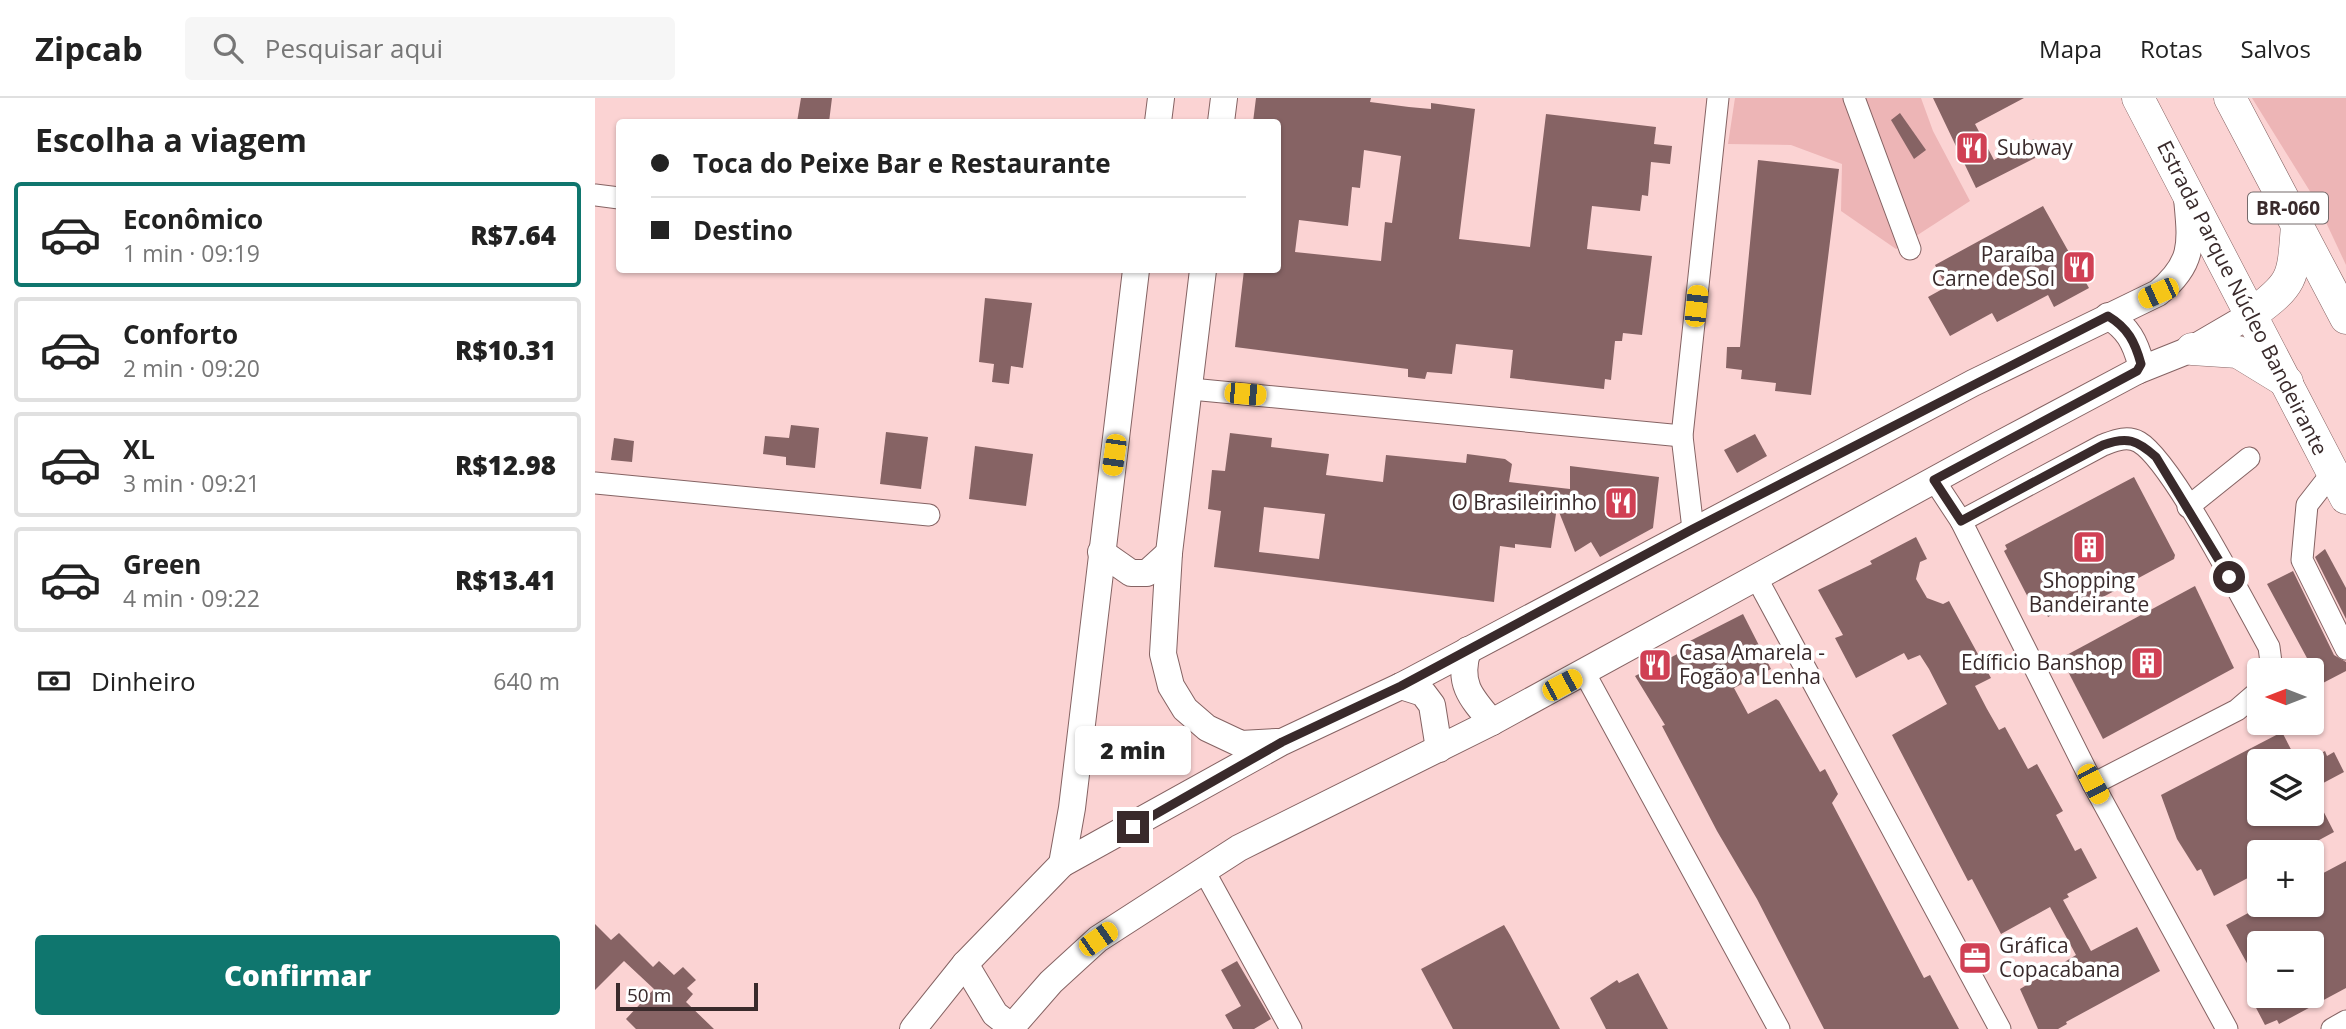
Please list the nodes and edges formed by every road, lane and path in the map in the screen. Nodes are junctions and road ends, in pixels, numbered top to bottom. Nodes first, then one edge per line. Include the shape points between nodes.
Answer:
1 (1224, 98) edge
2 (1718, 98) edge
3 (1854, 98) edge
4 (2138, 98) edge
5 (2230, 98) edge
6 (1221, 119) edge
7 (2186, 186) junction
8 (595, 195) edge
9 (616, 198) edge
10 (2297, 225) junction
11 (1910, 249) dead end
12 (1136, 273) edge
13 (1203, 273) edge
14 (2252, 314) junction
15 (2108, 316) junction
16 (2346, 318) edge
17 (2192, 349) junction
18 (2137, 371) junction
19 (2288, 383) junction
20 (1191, 389) junction
21 (1682, 436) junction
22 (2249, 458) dead end
23 (1934, 480) junction
24 (595, 483) edge
25 (2339, 485) edge
26 (2188, 507) junction
27 (929, 515) dead end
28 (1961, 521) junction
29 (1693, 529) junction
30 (1101, 552) junction
31 (1169, 553) junction
32 (1756, 576) junction
33 (2346, 649) edge
34 (1468, 650) junction
35 (2270, 658) edge
36 (1584, 672) junction
37 (1401, 686) junction
38 (2247, 701) edge
39 (1492, 722) junction
40 (1282, 742) junction
41 (1439, 749) junction
42 (2093, 784) junction
43 (1062, 864) junction
44 (1203, 869) junction
45 (965, 964) junction
46 (2346, 1021) edge
47 (1011, 1028) edge
48 (913, 1029) edge
49 (1291, 1029) edge
50 (1779, 1029) edge
51 (2000, 1029) edge
52 (2227, 1029) edge
53 (2332, 1029) edge

1 - 6 main road
2 - 21 street
3 - 11 street
4 - 7 highway, Estrada Parque Núcleo Bandeirante
5 - 10 highway, BR-060
7 - 14 highway, Estrada Parque Núcleo Bandeirante
7 - 15 main road via 2188,259 2175,280 2158,293
8 - 9 street
10 - 14 highway via 2288,285
10 - 16 highway, BR-060
12 - 30 main road
13 - 20 main road
14 - 17 main road
14 - 19 highway, Estrada Parque Núcleo Bandeirante
15 - 18 main road via 2132,337 2141,364
15 - 29 main road
17 - 18 main road
17 - 19 highway via 2238,352
18 - 23 main road
19 - 25 highway, Estrada Parque Núcleo Bandeirante
20 - 21 street
20 - 31 main road
21 - 29 street
22 - 26 street
23 - 28 street
23 - 32 main road
24 - 27 street
25 - 33 street via 2307,505 2300,551
26 - 28 street via 2156,457 2128,438 2103,445
26 - 35 street via 2269,647
28 - 42 street
29 - 34 main road
30 - 31 main road via 1131,573 1147,573
30 - 43 main road
31 - 40 main road via 1163,654 1171,686 1185,709 1223,737 1241,744
32 - 36 main road
32 - 51 street
34 - 37 main road
34 - 39 main road via 1461,670 1466,686
36 - 39 main road
36 - 50 street
37 - 40 main road
37 - 41 main road via 1423,693 1431,705
38 - 42 street
39 - 41 main road
40 - 43 main road
41 - 44 main road
42 - 52 street
43 - 45 main road
44 - 47 main road via 1098,939 1051,982
44 - 49 street
45 - 47 main road via 995,1014
45 - 48 main road
46 - 53 street

